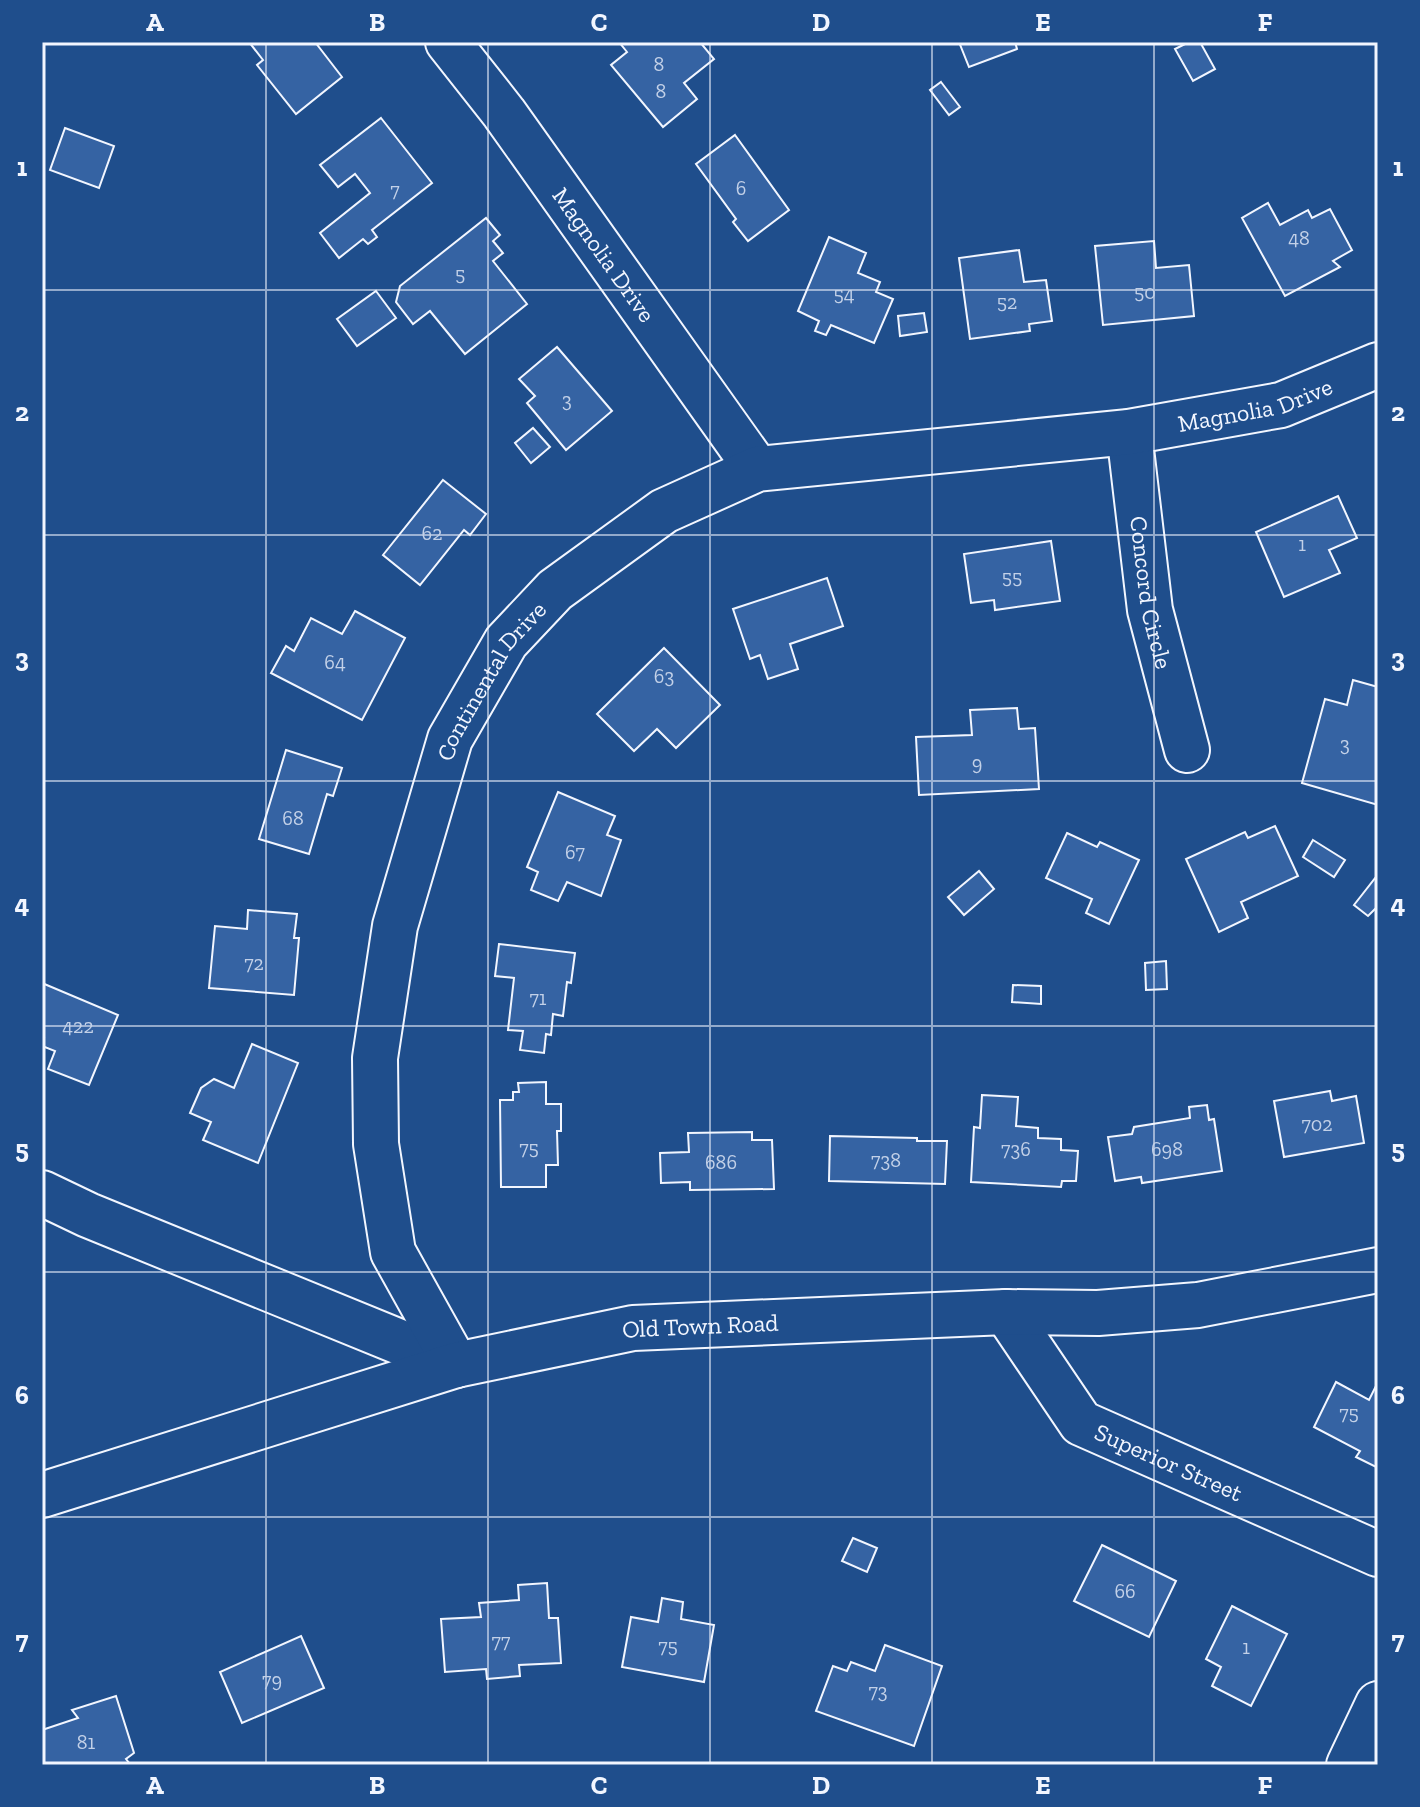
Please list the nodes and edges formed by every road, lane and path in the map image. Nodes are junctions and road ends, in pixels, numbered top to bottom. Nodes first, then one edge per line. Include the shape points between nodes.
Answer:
1 (448, 42) edge
2 (1378, 365) edge
3 (1129, 432) junction
4 (757, 469) junction
5 (1187, 750) dead end
6 (42, 1193) edge
7 (1378, 1270) edge
8 (1006, 1312) junction
9 (456, 1365) junction
10 (42, 1495) edge
11 (1378, 1554) edge
12 (1378, 1704) edge
13 (1349, 1765) edge

1 - 4 street, Magnolia Drive
2 - 3 street, Magnolia Drive via 1281,405
3 - 4 street, Continental Drive
3 - 5 street, Concord Circle via 1150,610
4 - 9 street, Continental Drive via 664,511 555,590 506,642 450,739 395,926 375,1058 376,1144 393,1252
6 - 9 street
7 - 8 street, Old Town Road via 1198,1305 1098,1313
8 - 9 street, Old Town Road via 633,1328
8 - 11 street, Superior Street via 1081,1423
9 - 10 street, Old Town Road
12 - 13 street

